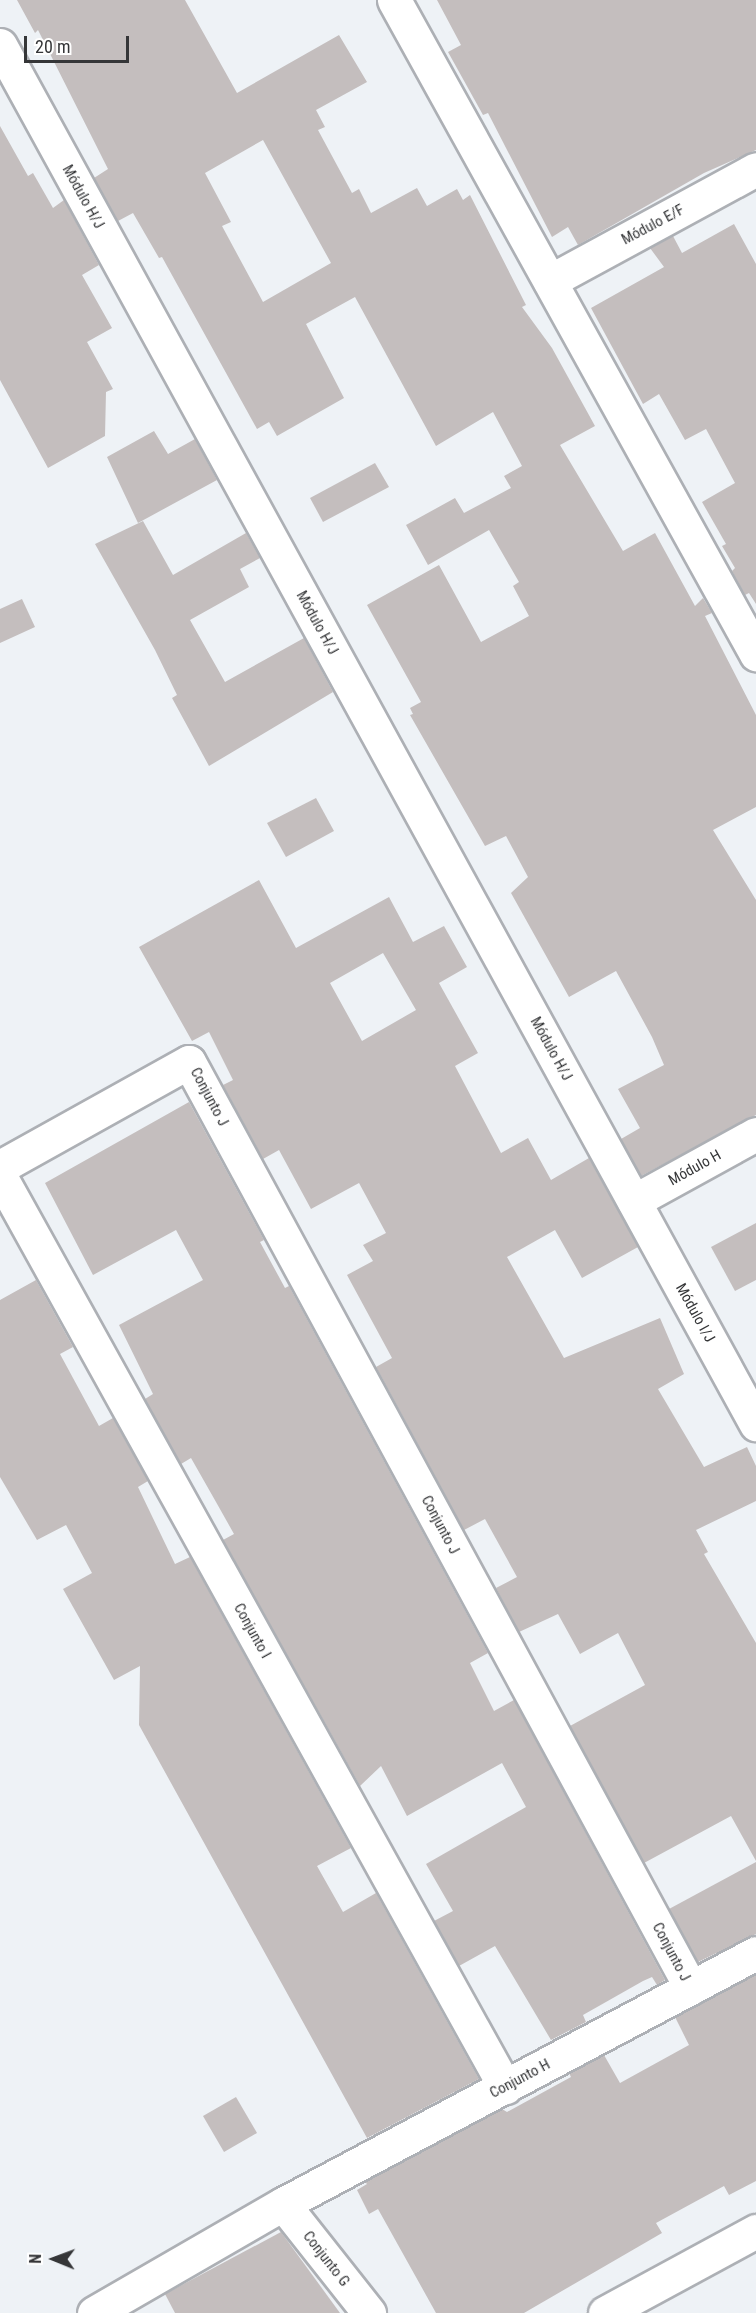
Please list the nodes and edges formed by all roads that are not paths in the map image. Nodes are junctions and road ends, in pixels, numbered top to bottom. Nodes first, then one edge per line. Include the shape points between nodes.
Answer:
1 (394, 0) edge
2 (0, 45) edge
3 (756, 169) edge
4 (550, 281) junction
5 (745, 607) edge
6 (756, 654) edge
7 (756, 1134) edge
8 (0, 1167) edge
9 (0, 1176) edge
10 (634, 1201) junction
11 (756, 1424) edge
12 (756, 1953) edge
13 (691, 1988) junction
14 (505, 2087) junction
15 (283, 2204) junction
16 (756, 2231) edge
17 (94, 2313) edge
18 (369, 2313) edge
19 (605, 2313) edge

1 - 4 street
2 - 10 street, Módulo H/J
3 - 4 street, Módulo E/F
4 - 5 street
5 - 6 street
7 - 10 street, Módulo H
8 - 13 street, Conjunto J via 189,1062
9 - 14 street, Conjunto I
10 - 11 street, Módulo I/J
12 - 13 street, Conjunto H
13 - 14 street, Conjunto H
14 - 15 street, Conjunto H
15 - 17 street, Conjunto H
15 - 18 street, Conjunto G
16 - 19 street

